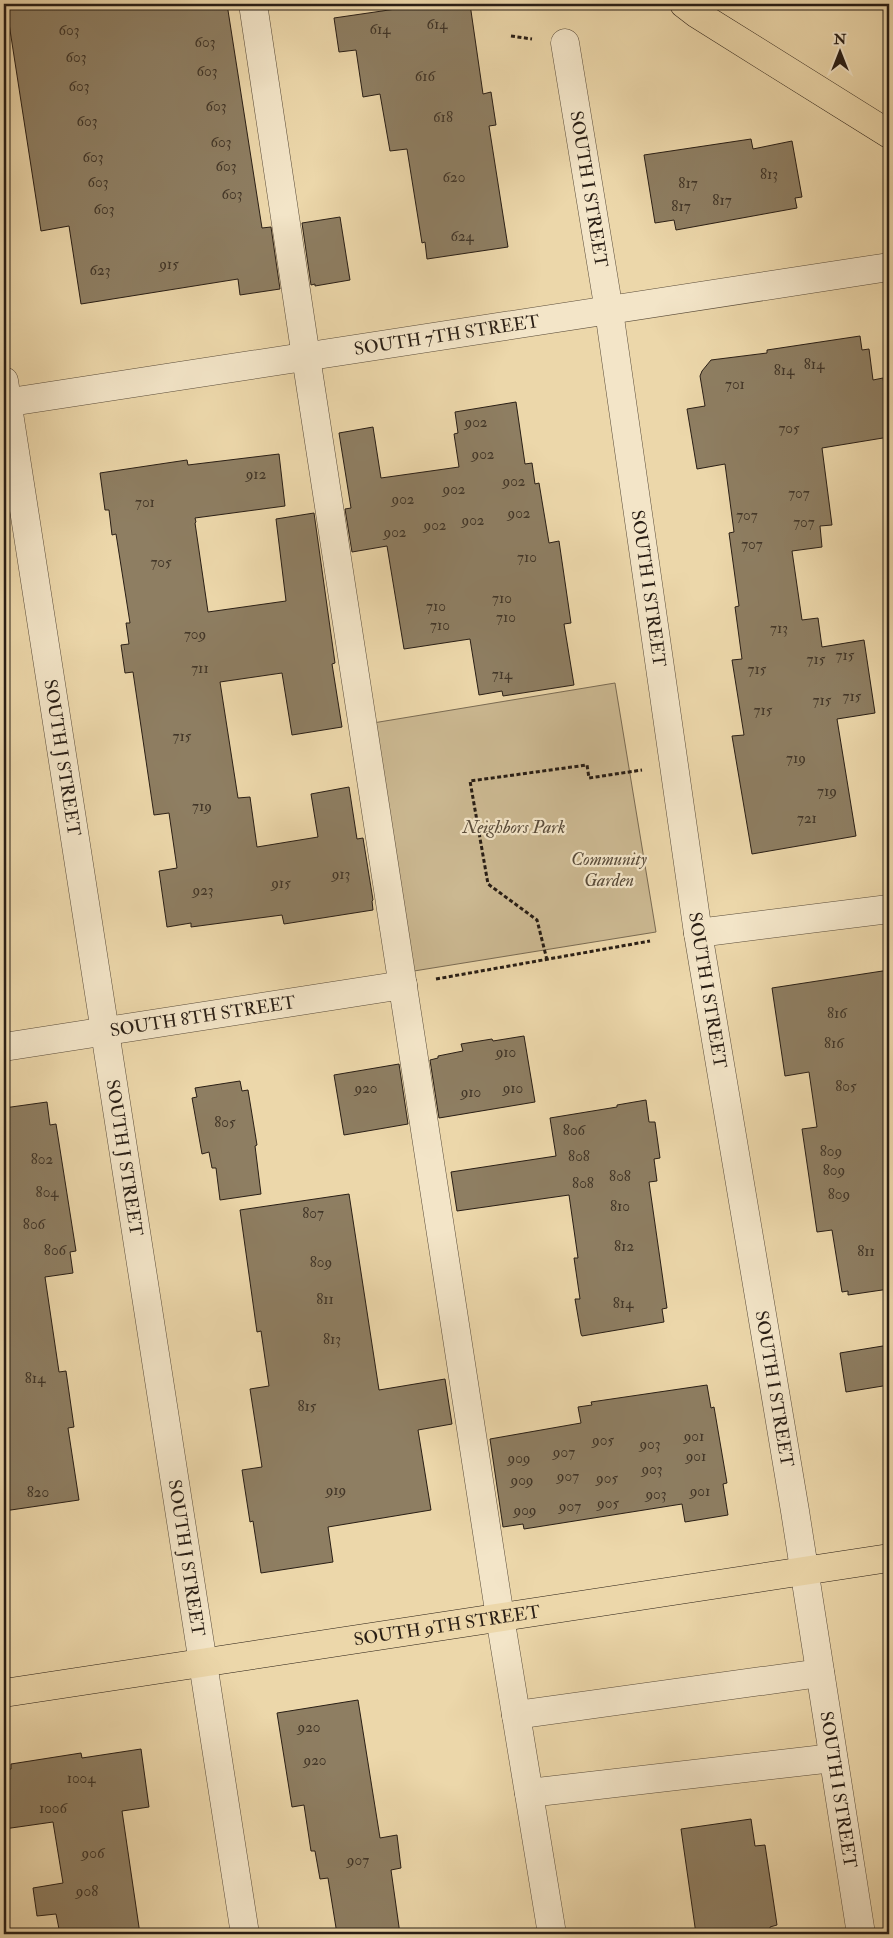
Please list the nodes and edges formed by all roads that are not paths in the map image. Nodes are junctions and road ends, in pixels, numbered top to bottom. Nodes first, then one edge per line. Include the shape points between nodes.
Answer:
1 (253, 4) edge
2 (684, 4) edge
3 (565, 43) dead end
4 (889, 134) edge
5 (889, 267) edge
6 (609, 311) junction
7 (306, 357) junction
8 (5, 395) edge
9 (889, 909) edge
10 (698, 933) junction
11 (403, 985) junction
12 (104, 1032) junction
13 (4, 1048) edge
14 (889, 1558) edge
15 (804, 1571) junction
16 (500, 1617) junction
17 (203, 1663) junction
18 (820, 1673) junction
19 (4, 1693) edge
20 (516, 1715) junction
21 (833, 1758) junction
22 (528, 1792) junction
23 (245, 1934) edge
24 (552, 1934) edge
25 (861, 1934) edge

1 - 7 street
2 - 4 main road
3 - 6 street, SOUTH I STREET
5 - 6 street, SOUTH 7TH STREET
6 - 7 street, SOUTH 7TH STREET
6 - 10 street, SOUTH I STREET
7 - 8 street, SOUTH 7TH STREET
7 - 11 street
8 - 12 street, SOUTH J STREET
9 - 10 street
10 - 15 street, SOUTH I STREET
11 - 12 street, SOUTH 8TH STREET
11 - 16 street
12 - 13 street, SOUTH 8TH STREET
12 - 17 street, SOUTH J STREET
14 - 15 main road, SOUTH 9TH STREET
15 - 16 main road, SOUTH 9TH STREET
15 - 18 street, SOUTH I STREET
16 - 17 main road, SOUTH 9TH STREET
16 - 20 street
17 - 19 main road, SOUTH 9TH STREET
17 - 23 street, SOUTH J STREET
18 - 20 street
18 - 21 street, SOUTH I STREET
20 - 22 street
21 - 22 street
21 - 25 street, SOUTH I STREET
22 - 24 street

